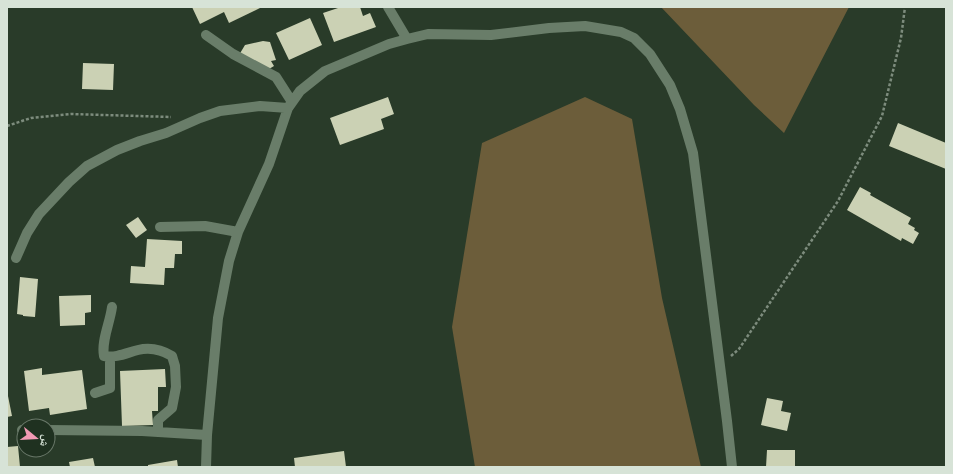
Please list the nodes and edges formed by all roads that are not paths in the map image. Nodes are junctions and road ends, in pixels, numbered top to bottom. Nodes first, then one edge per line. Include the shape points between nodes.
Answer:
1 (388, 7) edge
2 (206, 35) dead end
3 (407, 39) junction
4 (290, 105) junction
5 (160, 227) dead end
6 (238, 232) junction
7 (16, 258) dead end
8 (112, 307) dead end
9 (110, 357) junction
10 (95, 393) dead end
11 (56, 430) edge
12 (158, 432) junction
13 (207, 435) junction
14 (206, 467) edge
15 (732, 467) edge

1 - 3 street
2 - 4 street via 233,54 276,77
3 - 4 street via 325,71 300,91
3 - 15 street via 428,34 491,35 585,26 621,32 634,38 650,54 670,85 693,153
4 - 6 street via 269,164
4 - 7 street via 220,111 117,150 87,166 39,214
5 - 6 street via 205,226
6 - 13 street via 229,261 218,318
8 - 9 street via 103,349 104,356
9 - 10 street via 110,388
9 - 12 street via 140,350 164,351 172,356 176,387 172,408 158,420
11 - 12 street
12 - 13 street
13 - 14 street

